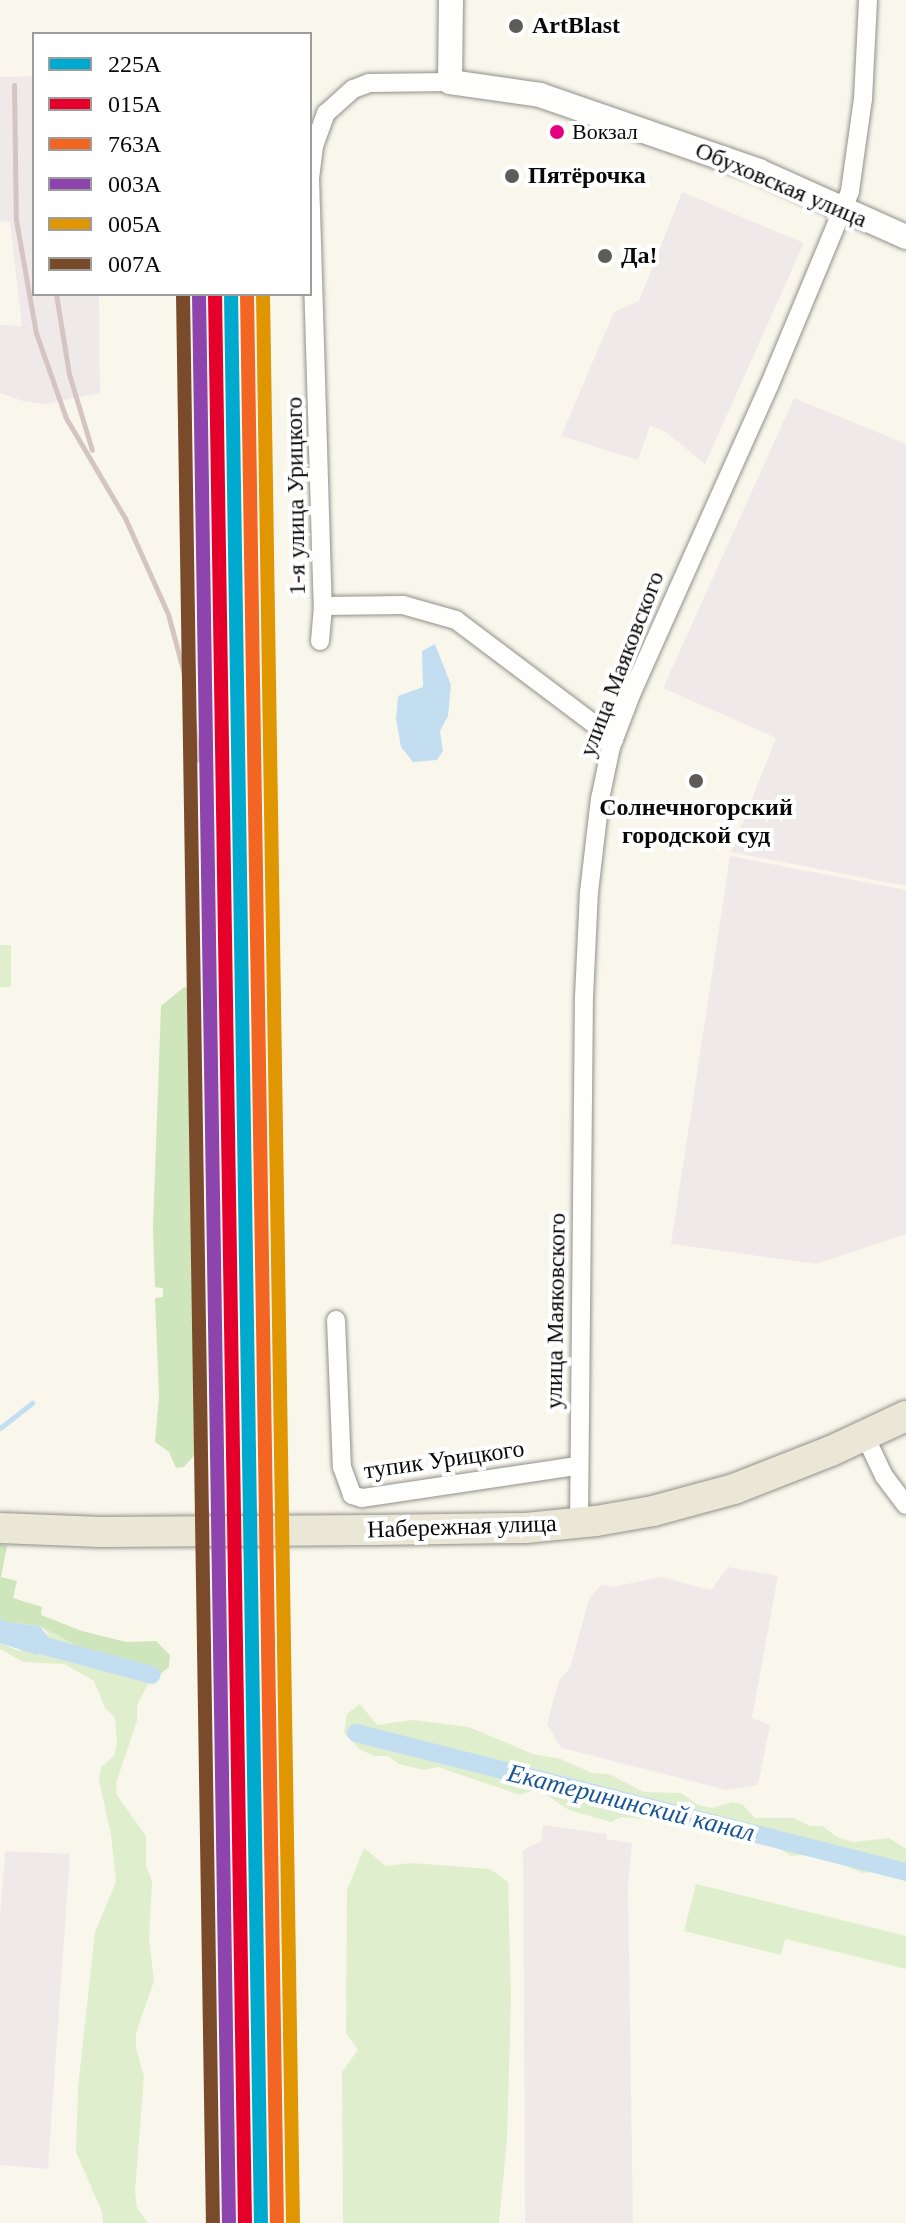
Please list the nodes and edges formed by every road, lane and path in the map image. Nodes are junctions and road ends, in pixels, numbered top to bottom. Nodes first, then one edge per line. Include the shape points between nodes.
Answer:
1 (451, 0) edge
2 (868, 0) edge
3 (450, 82) junction
4 (334, 104) joint
5 (312, 162) edge
6 (842, 211) junction
7 (312, 232) edge
8 (906, 237) edge
9 (323, 606) junction
10 (320, 641) dead end
11 (614, 739) junction
12 (336, 1320) dead end
13 (906, 1416) edge
14 (865, 1436) junction
15 (577, 1466) junction
16 (906, 1505) edge
17 (579, 1523) junction
18 (0, 1528) edge

1 - 3 street
2 - 6 street, улица Маяковского via 863,99 850,191
3 - 4 street, Обуховская улица via 369,83
3 - 6 street, Обуховская улица via 540,95 759,171
4 - 5 street, 1-я улица Урицкого via 326,113
6 - 8 street, Обуховская улица
6 - 11 street, улица Маяковского
7 - 9 street, 1-я улица Урицкого
9 - 10 street
9 - 11 street, 1-я улица Урицкого via 403,605 456,620
11 - 15 street, улица Маяковского via 593,853 586,930
12 - 15 street, тупик Урицкого via 342,1467 352,1495 362,1498
13 - 14 main road, Набережная улица
14 - 16 street via 884,1476
14 - 17 main road, Набережная улица via 734,1489 653,1511
15 - 17 street, улица Маяковского
17 - 18 main road, Набережная улица via 155,1532

